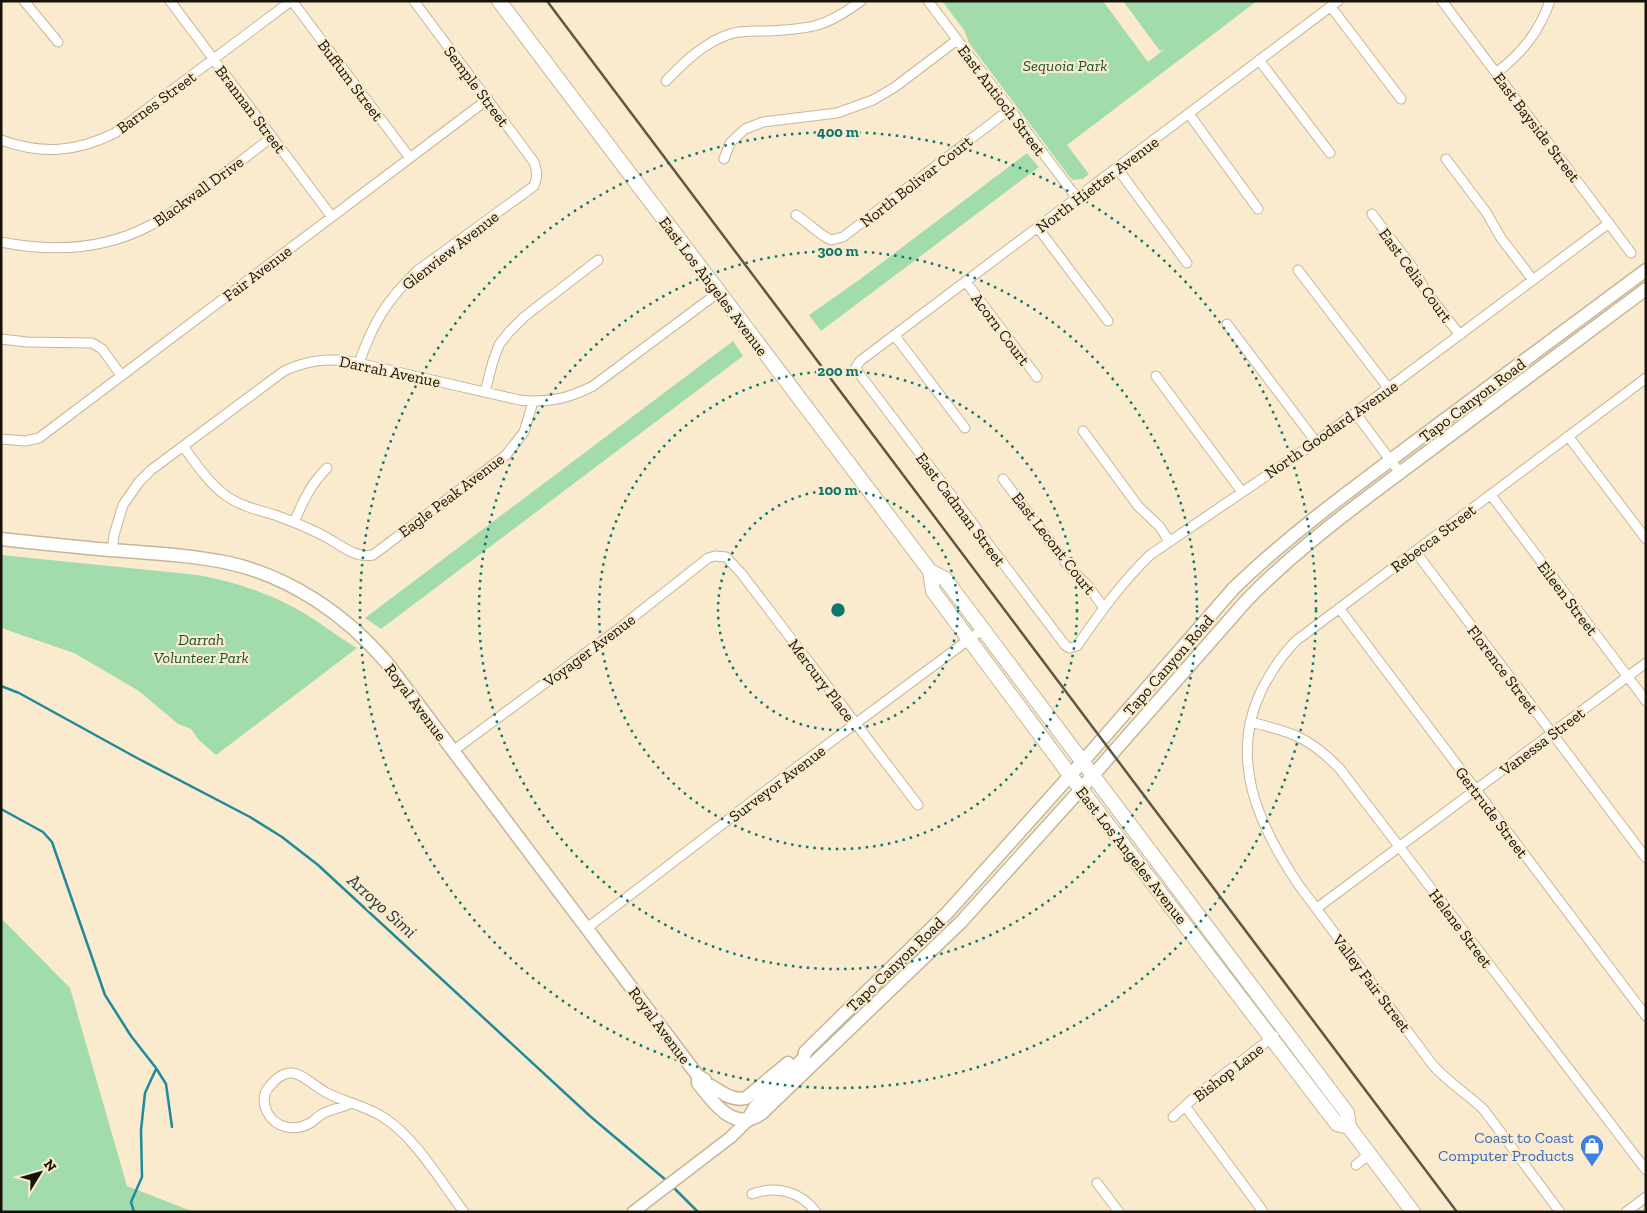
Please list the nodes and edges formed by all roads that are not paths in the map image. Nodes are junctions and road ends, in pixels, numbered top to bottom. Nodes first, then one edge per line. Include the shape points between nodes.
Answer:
1 (24, 1) edge
2 (170, 1) edge
3 (291, 1) edge
4 (414, 1) edge
5 (499, 1) edge
6 (861, 1) edge
7 (928, 1) edge
8 (1442, 1) edge
9 (1550, 1) edge
10 (1335, 4) edge
11 (957, 40) junction
12 (58, 42) dead end
13 (214, 60) junction
14 (1260, 60) junction
15 (1496, 73) junction
16 (666, 81) dead end
17 (1402, 99) dead end
18 (488, 100) junction
19 (1010, 109) junction
20 (1189, 114) junction
21 (272, 137) junction
22 (1, 140) edge
23 (1330, 153) dead end
24 (410, 158) junction
25 (724, 159) dead end
26 (1446, 159) dead end
27 (1117, 168) junction
28 (538, 172) joint
29 (1077, 198) junction
30 (1258, 209) dead end
31 (1372, 214) dead end
32 (796, 215) dead end
33 (332, 217) junction
34 (1609, 223) junction
35 (1038, 228) junction
36 (1, 242) edge
37 (1631, 253) dead end
38 (598, 260) dead end
39 (1187, 263) dead end
40 (1298, 270) dead end
41 (1646, 270) edge
42 (1533, 280) junction
43 (966, 282) junction
44 (1646, 289) edge
45 (718, 292) junction
46 (1108, 321) dead end
47 (1227, 324) dead end
48 (1460, 335) junction
49 (895, 336) junction
50 (1, 340) edge
51 (359, 363) junction
52 (856, 366) joint
53 (122, 375) junction
54 (1156, 376) dead end
55 (1036, 377) dead end
56 (1645, 380) edge
57 (1389, 389) junction
58 (485, 392) junction
59 (533, 402) junction
60 (1356, 414) junction
61 (965, 428) dead end
62 (1083, 431) dead end
63 (1568, 436) junction
64 (1, 439) edge
65 (1316, 442) junction
66 (183, 446) junction
67 (1391, 460) junction
68 (328, 468) dead end
69 (1400, 473) junction
70 (1003, 479) dead end
71 (1242, 492) junction
72 (1490, 494) junction
73 (294, 522) junction
74 (1, 539) edge
75 (1646, 539) edge
76 (1169, 541) junction
77 (112, 550) junction
78 (1415, 551) junction
79 (726, 557) joint
80 (930, 571) junction
81 (1104, 608) junction
82 (1339, 608) junction
83 (983, 629) junction
84 (969, 640) junction
85 (1070, 648) joint
86 (1646, 662) edge
87 (1627, 676) junction
88 (1646, 701) edge
89 (1250, 722) junction
90 (855, 724) junction
91 (1551, 733) junction
92 (453, 751) junction
93 (1083, 762) junction
94 (1070, 775) junction
95 (1093, 775) junction
96 (1081, 789) junction
97 (1476, 790) junction
98 (918, 805) dead end
99 (1399, 847) junction
100 (1646, 858) edge
101 (1317, 908) junction
102 (587, 928) junction
103 (1646, 1016) edge
104 (1284, 1029) junction
105 (1272, 1038) junction
106 (805, 1052) junction
107 (698, 1076) junction
108 (711, 1086) junction
109 (349, 1104) junction
110 (1185, 1106) junction
111 (1173, 1117) dead end
112 (747, 1121) junction
113 (1349, 1127) junction
114 (1369, 1154) junction
115 (1356, 1165) dead end
116 (1646, 1170) edge
117 (1097, 1183) dead end
118 (752, 1194) dead end
119 (1646, 1197) edge
120 (1262, 1210) dead end
121 (464, 1212) edge
122 (632, 1212) edge
123 (816, 1212) edge
124 (1119, 1212) edge
125 (1413, 1212) edge
126 (1560, 1212) edge
127 (1626, 1212) edge

1 - 12 street
2 - 13 street, Brannan Street
3 - 13 street, Barnes Street
3 - 24 street, Buffum Street
4 - 18 street, Semple Street
5 - 45 main road, East Los Angeles Avenue
6 - 16 street via 825,24 732,33 712,42
7 - 11 street, East Antioch Street
8 - 15 street, East Bayside Street
9 - 15 street via 1532,39
10 - 14 street, North Hietter Avenue
10 - 17 street
11 - 19 street, East Antioch Street
11 - 25 street via 895,87 867,102 837,113 763,122 745,129 730,143
13 - 21 street, Brannan Street
13 - 22 street, Barnes Street via 115,133 97,142 57,150 36,149
14 - 20 street, North Hietter Avenue
14 - 23 street
15 - 34 street, East Bayside Street
18 - 24 street, Fair Avenue
18 - 28 street, Semple Street
19 - 29 street, East Antioch Street
19 - 32 street, North Bolivar Court via 843,237 831,240
20 - 27 street, North Hietter Avenue
20 - 30 street
21 - 33 street, Brannan Street
21 - 36 street, Blackwall Drive via 171,214 125,236 74,248 48,249
24 - 33 street, Fair Avenue
26 - 42 street
27 - 29 street, North Hietter Avenue
27 - 39 street
28 - 51 street, Glenview Avenue via 534,186 417,271 388,301 369,335
29 - 35 street, North Hietter Avenue
31 - 48 street, East Celia Court
33 - 53 street, Fair Avenue
34 - 37 street, East Bayside Street
34 - 42 street, North Goodard Avenue
35 - 43 street, North Hietter Avenue
35 - 46 street
38 - 58 street via 509,332 493,361
40 - 57 street
41 - 67 main road, Tapo Canyon Road
42 - 48 street, North Goodard Avenue
43 - 49 street, North Hietter Avenue
43 - 55 street, Acorn Court
44 - 69 main road, Tapo Canyon Road
45 - 59 street, Darrah Avenue via 593,386 561,400
45 - 80 main road, East Los Angeles Avenue
47 - 65 street
48 - 57 street, North Goodard Avenue
49 - 52 street, North Hietter Avenue
49 - 61 street
50 - 53 street via 92,343 102,349
51 - 58 street, Darrah Avenue
51 - 66 street, Darrah Avenue via 314,360 284,371
52 - 85 street, East Cadman Street via 1060,642
53 - 64 street, Fair Avenue via 40,438 25,441
54 - 71 street
56 - 63 street, Rebecca Street
57 - 60 street, North Goodard Avenue
58 - 59 street, Darrah Avenue
59 - 73 street, Eagle Peak Avenue via 524,432 506,454 373,555 357,555
60 - 65 street, North Goodard Avenue
60 - 67 street
62 - 76 street via 1138,506
63 - 72 street, Rebecca Street
63 - 75 street
65 - 71 street, North Goodard Avenue
66 - 73 street via 210,482 227,496
66 - 77 street, Darrah Avenue via 151,470 130,493 120,513
67 - 69 street
67 - 93 main road, Tapo Canyon Road via 1284,542 1234,588
68 - 73 street via 307,492
69 - 95 main road, Tapo Canyon Road via 1265,581
70 - 81 street, East Lecont Court
71 - 76 street, North Goodard Avenue
72 - 78 street, Rebecca Street
72 - 87 street, Eileen Street
74 - 77 main road, Royal Avenue
76 - 81 street, North Goodard Avenue via 1135,570
77 - 92 main road, Royal Avenue via 230,563 272,577 316,600 349,624 374,648
78 - 82 street, Rebecca Street
78 - 91 street, Florence Street
79 - 90 street, Mercury Place via 742,573
79 - 92 street, Voyager Avenue via 708,558
80 - 83 main road, East Los Angeles Avenue via 945,579
80 - 84 main road, East Los Angeles Avenue via 932,591
81 - 85 street, North Goodard Avenue via 1077,646
82 - 89 street, Rebecca Street via 1297,640 1279,659 1261,692
82 - 97 street, Gertrude Street
83 - 84 street, Surveyor Avenue
83 - 93 main road, East Los Angeles Avenue
84 - 90 street, Surveyor Avenue
84 - 94 main road, East Los Angeles Avenue
86 - 87 street, Vanessa Street
87 - 88 street, Eileen Street
87 - 91 street, Vanessa Street
89 - 99 street, Helene Street via 1294,734 1324,752
89 - 101 street, Valley Fair Street via 1247,762 1255,803 1280,856
90 - 98 street, Mercury Place
90 - 102 street, Surveyor Avenue
91 - 97 street, Vanessa Street
91 - 100 street, Florence Street
92 - 102 main road, Royal Avenue
93 - 94 main road, Tapo Canyon Road
93 - 95 main road, East Los Angeles Avenue
94 - 96 main road, East Los Angeles Avenue
94 - 106 main road, Tapo Canyon Road via 948,913
95 - 96 main road, Tapo Canyon Road
95 - 104 main road, East Los Angeles Avenue
96 - 105 main road, East Los Angeles Avenue
96 - 112 main road, Tapo Canyon Road via 961,922 762,1113
97 - 99 street, Vanessa Street
97 - 103 street, Gertrude Street
99 - 101 street, Vanessa Street
99 - 116 street, Helene Street
101 - 126 street, Valley Fair Street via 1432,1064 1484,1110
102 - 107 main road, Royal Avenue
104 - 105 street, Bishop Lane
104 - 113 main road, East Los Angeles Avenue via 1347,1113
105 - 110 street, Bishop Lane
105 - 113 main road, East Los Angeles Avenue via 1337,1124
106 - 108 main road via 799,1053 746,1098 730,1098
106 - 112 main road, Tapo Canyon Road via 804,1058 755,1107
107 - 108 main road, Royal Avenue
107 - 112 main road, Royal Avenue via 701,1087 728,1115
108 - 112 main road, Royal Avenue
109 - 109 street via 304,1076 293,1073 281,1075 267,1089 264,1097 272,1121 291,1129 328,1110
109 - 121 street via 368,1109 397,1128
110 - 111 street, Bishop Lane
110 - 120 street
112 - 122 street, Tapo Canyon Road via 731,1138
113 - 114 main road, East Los Angeles Avenue
114 - 115 street
114 - 125 main road, East Los Angeles Avenue
117 - 124 street
118 - 123 street via 784,1190 796,1194
119 - 127 street

